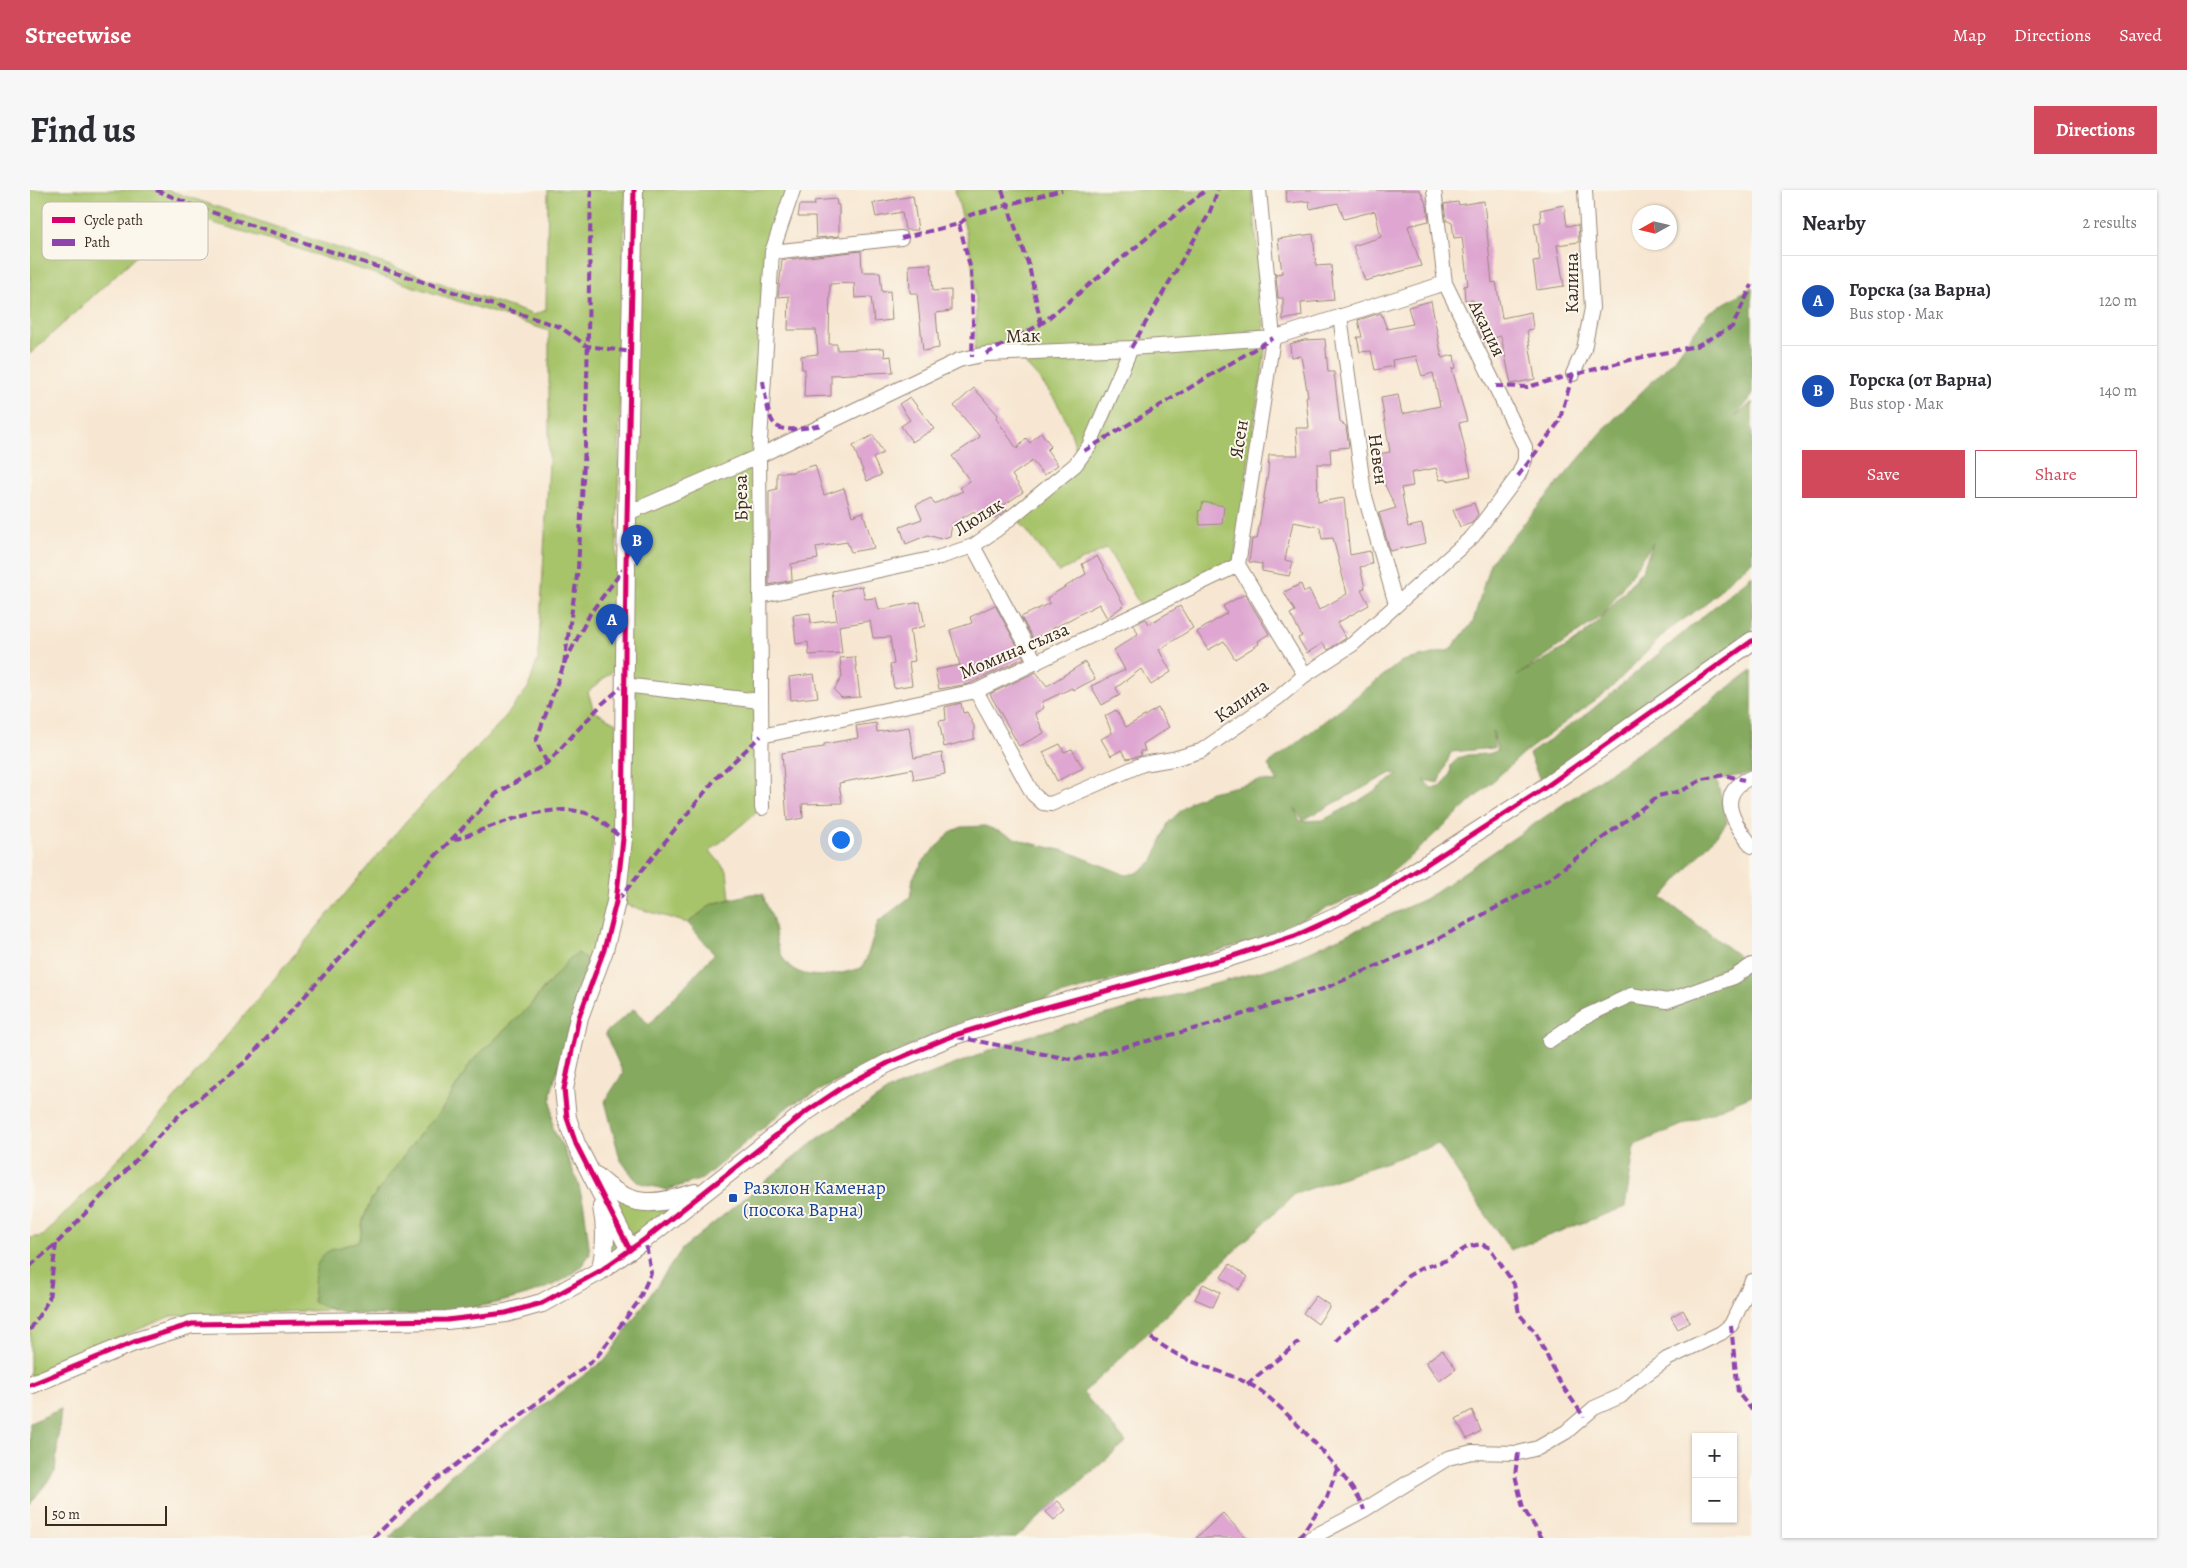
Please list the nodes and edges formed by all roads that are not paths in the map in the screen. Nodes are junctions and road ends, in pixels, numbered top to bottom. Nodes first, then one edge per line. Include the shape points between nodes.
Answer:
1 (634, 190) edge
2 (792, 190) edge
3 (1259, 190) edge
4 (1434, 190) edge
5 (1585, 190) edge
6 (901, 238) dead end
7 (772, 252) junction
8 (1445, 283) junction
9 (1340, 316) junction
10 (1273, 338) junction
11 (1131, 348) junction
12 (1573, 374) dead end
13 (759, 456) junction
14 (1518, 476) joint
15 (628, 513) junction
16 (973, 546) junction
17 (1238, 565) junction
18 (760, 596) junction
19 (1396, 604) junction
20 (1752, 641) edge
21 (1036, 663) junction
22 (1305, 675) junction
23 (624, 685) junction
24 (976, 691) junction
25 (760, 701) junction
26 (761, 736) junction
27 (1752, 777) edge
28 (762, 808) dead end
29 (1752, 846) edge
30 (1752, 965) edge
31 (1549, 1041) dead end
32 (589, 1169) junction
33 (706, 1190) junction
34 (630, 1250) junction
35 (600, 1271) junction
36 (1752, 1281) edge
37 (30, 1385) edge
38 (1311, 1538) edge

1 - 15 street
2 - 7 street, Бреза
3 - 10 street, Ясен
4 - 8 street, Акация
5 - 12 street, Калина via 1592,308 1584,349
6 - 7 street
7 - 13 street, Бреза
8 - 9 street, Мак
8 - 14 street, Акация via 1525,447 1525,460
9 - 10 street, Мак
9 - 19 street, Невен via 1364,493
10 - 11 street, Мак
10 - 17 street, Ясен
11 - 13 street, Мак via 986,354 959,360
11 - 16 street, Люляк via 1089,446 1075,465
13 - 15 street, Мак
13 - 18 street, Бреза
14 - 19 street, Калина via 1473,536
15 - 23 street
16 - 18 street, Люляк via 940,557
16 - 21 street
17 - 21 street, Момина сълза
17 - 22 street
18 - 25 street, Бреза
19 - 22 street, Калина via 1352,644
20 - 33 street via 1540,791 1385,891 1343,914 1295,936 952,1036 888,1063 807,1111
21 - 24 street, Момина сълза
22 - 24 street, Калина via 1279,697 1201,750 1143,764 1051,804 1042,803 1033,794
23 - 25 street
23 - 32 street via 623,840 617,894 604,950 579,1018 564,1089 567,1118
24 - 26 street, Момина сълза
25 - 26 street, Бреза
26 - 28 street, Бреза
27 - 29 street via 1744,780 1732,793 1729,808 1738,829
30 - 31 street via 1734,977 1667,1001 1631,995 1584,1017
32 - 33 street via 609,1188 650,1204
32 - 34 street
32 - 35 street via 606,1223 605,1253
33 - 34 street
34 - 35 street
35 - 37 street via 542,1303 506,1313 447,1320 192,1324 134,1342
36 - 38 street via 1731,1325 1667,1359 1621,1396 1594,1408 1566,1432 1538,1448 1518,1453 1472,1452 1448,1458 1364,1510

